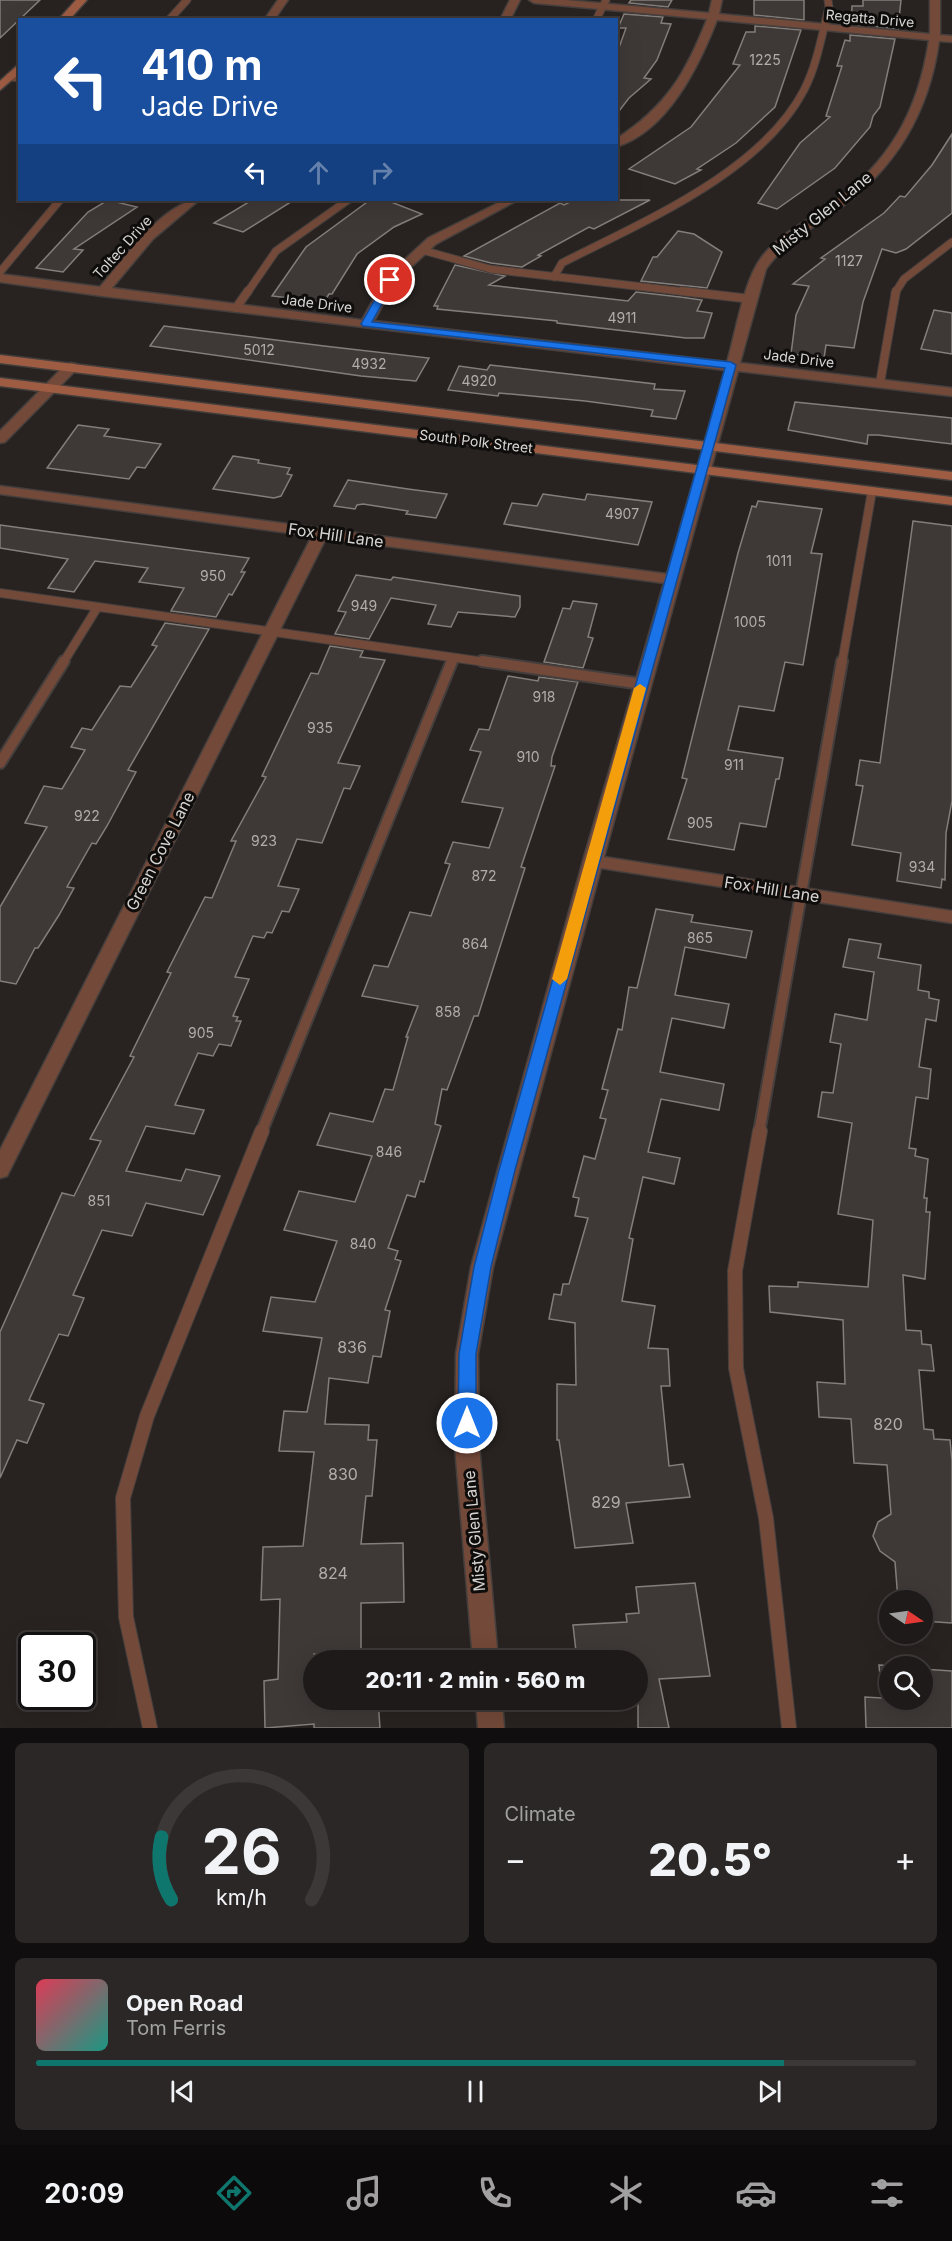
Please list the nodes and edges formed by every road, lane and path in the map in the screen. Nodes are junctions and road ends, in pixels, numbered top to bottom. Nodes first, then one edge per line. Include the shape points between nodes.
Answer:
1 (82, 0) edge
2 (187, 0) edge
3 (283, 0) edge
4 (515, 0) edge
5 (534, 0) edge
6 (717, 0) edge
7 (828, 0) edge
8 (935, 0) edge
9 (604, 4) edge
10 (65, 18) edge
11 (171, 18) edge
12 (270, 18) edge
13 (506, 18) edge
14 (597, 18) edge
15 (712, 18) junction
16 (824, 27) junction
17 (935, 37) junction
18 (952, 39) edge
19 (14, 78) edge
20 (0, 87) edge
21 (618, 143) edge
22 (59, 201) edge
23 (193, 201) edge
24 (347, 201) edge
25 (510, 201) edge
26 (952, 242) edge
27 (422, 249) junction
28 (0, 272) edge
29 (554, 277) junction
30 (0, 278) edge
31 (102, 292) junction
32 (751, 299) junction
33 (236, 308) junction
34 (366, 324) junction
35 (0, 359) edge
36 (731, 365) junction
37 (70, 367) junction
38 (0, 382) edge
39 (880, 383) junction
40 (51, 388) junction
41 (952, 392) edge
42 (0, 440) edge
43 (709, 446) junction
44 (702, 468) junction
45 (952, 476) edge
46 (0, 490) edge
47 (872, 491) junction
48 (952, 501) edge
49 (321, 534) junction
50 (672, 579) junction
51 (0, 593) edge
52 (97, 608) junction
53 (271, 631) junction
54 (453, 658) junction
55 (642, 684) junction
56 (0, 763) edge
57 (592, 861) junction
58 (800, 893) junction
59 (952, 916) edge
60 (0, 1170) edge
61 (484, 1650) edge
62 (490, 1710) edge
63 (150, 1728) edge
64 (491, 1728) edge
65 (789, 1728) edge

1 - 10 main road
2 - 11 lane
3 - 12 street
4 - 13 street
5 - 9 street, Regatta Drive
6 - 15 street
7 - 16 lane
8 - 17 street, Misty Glen Lane
9 - 14 lane
9 - 15 street, Regatta Drive
15 - 16 street, Regatta Drive
15 - 21 street via 696,61 680,89 663,109
16 - 17 street, Regatta Drive
16 - 29 lane via 804,92 756,149 733,168 562,263
17 - 18 street, Regatta Drive
17 - 32 street, Misty Glen Lane via 925,90 899,144 841,202 767,257
19 - 20 main road
22 - 28 lane
23 - 31 street, Toltec Drive via 149,236
24 - 33 lane via 276,251
25 - 27 street
26 - 39 lane via 904,279 894,294
27 - 29 lane via 490,269
27 - 34 street via 390,280
29 - 32 lane
30 - 31 street, Jade Drive
31 - 33 street, Jade Drive
32 - 36 street, Misty Glen Lane
33 - 34 street, Jade Drive
34 - 36 street, Jade Drive
35 - 37 main road, South Polk Street
36 - 39 street, Jade Drive
36 - 43 street, Misty Glen Lane
37 - 40 street
37 - 43 main road, South Polk Street
38 - 40 main road, South Polk Street
39 - 41 street, Jade Drive
40 - 42 street
40 - 44 main road, South Polk Street
43 - 44 street, Misty Glen Lane
43 - 45 main road, South Polk Street
44 - 47 main road, South Polk Street
44 - 50 street, Misty Glen Lane
46 - 49 street, Fox Hill Lane
47 - 48 main road, South Polk Street
47 - 58 lane
49 - 50 street, Fox Hill Lane
49 - 53 street, Green Cove Lane
50 - 55 street, Misty Glen Lane
51 - 52 lane
52 - 53 lane
52 - 56 lane
53 - 54 lane
53 - 60 street, Green Cove Lane
54 - 55 lane
54 - 63 lane via 147,1416 123,1497 126,1617
55 - 57 street, Misty Glen Lane
57 - 58 street, Fox Hill Lane
57 - 61 street, Misty Glen Lane via 482,1267 467,1354 467,1446
58 - 59 street, Fox Hill Lane
58 - 65 lane via 735,1271 736,1368 766,1518
62 - 64 street

